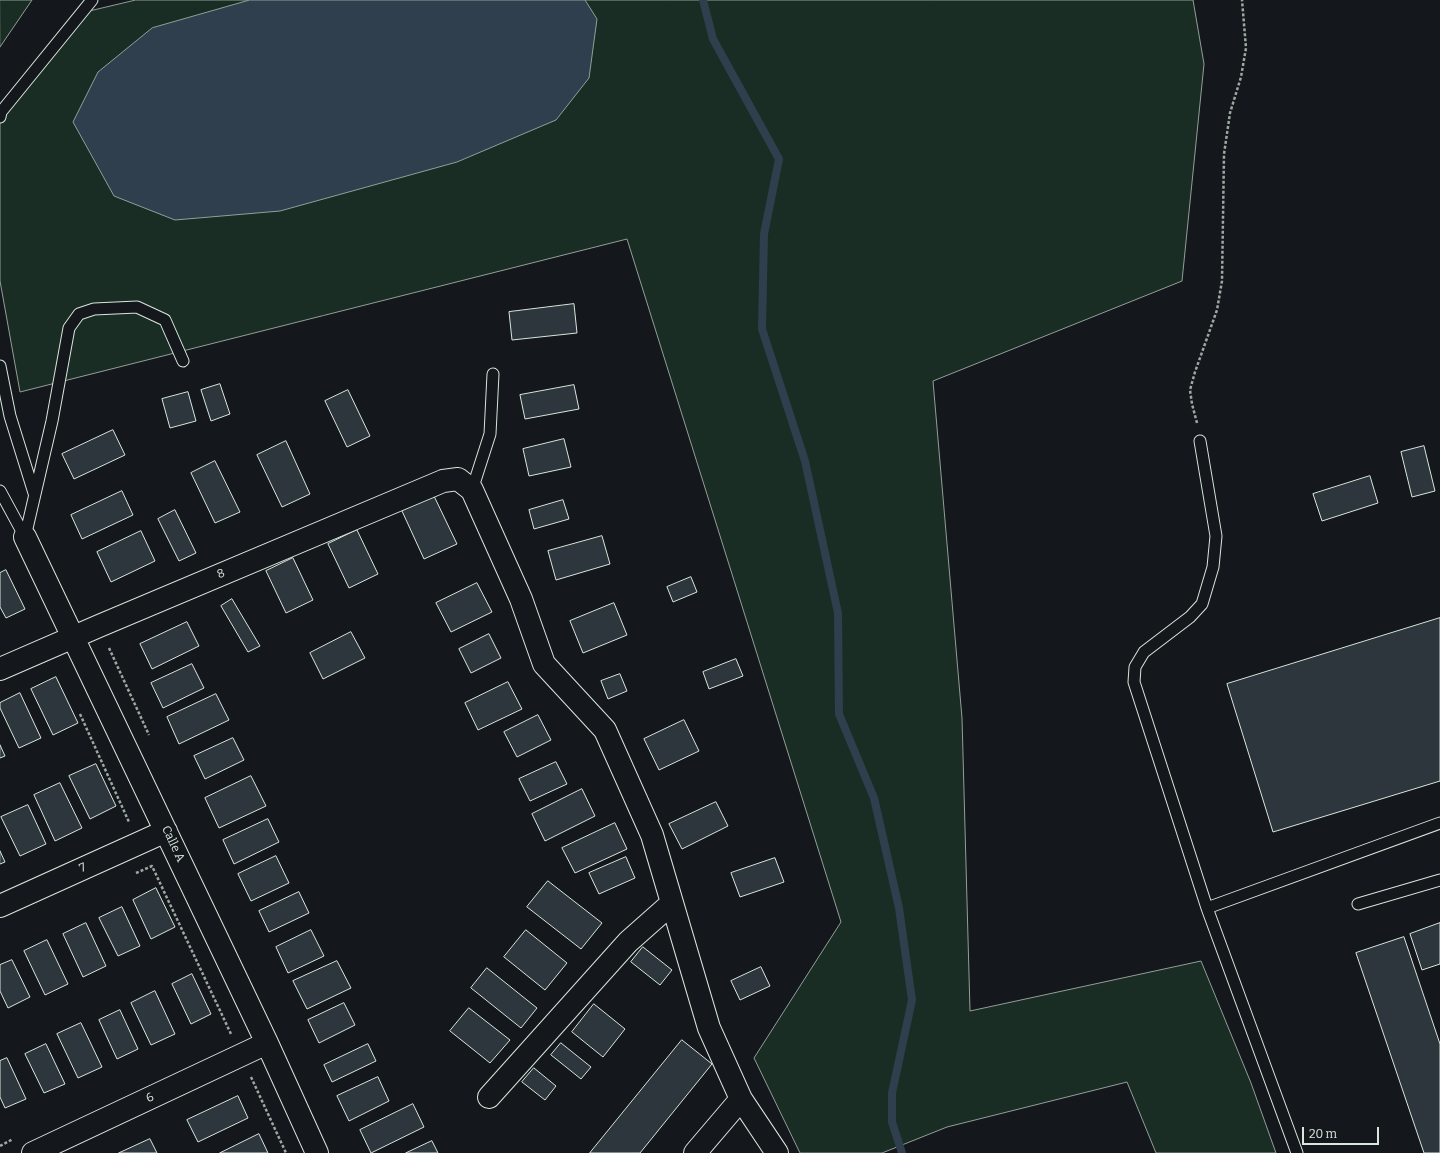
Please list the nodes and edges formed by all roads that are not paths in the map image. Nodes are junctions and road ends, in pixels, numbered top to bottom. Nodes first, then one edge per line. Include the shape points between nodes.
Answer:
1 (92, 0) edge
2 (0, 117) edge
3 (183, 361) dead end
4 (0, 366) edge
5 (493, 374) dead end
6 (1200, 441) road end
7 (472, 490) junction
8 (0, 491) edge
9 (34, 494) junction
10 (25, 537) junction
11 (74, 637) junction
12 (0, 669) edge
13 (1440, 823) edge
14 (166, 831) junction
15 (1440, 880) edge
16 (672, 903) junction
17 (1358, 904) dead end
18 (0, 906) edge
19 (1207, 908) junction
20 (267, 1043) junction
21 (489, 1097) dead end
22 (741, 1099) junction
23 (67, 1146) edge
24 (33, 1153) edge
25 (317, 1153) edge
26 (695, 1153) edge
27 (777, 1153) edge
28 (1296, 1153) edge

1 - 2 lane via 1,112
3 - 9 lane via 165,320 137,307 94,309 79,314 69,328 52,421
4 - 9 lane via 10,416
5 - 7 lane via 490,434
6 - 19 lane via 1216,536 1214,567 1202,604 1190,617 1144,652 1135,667 1134,682
7 - 11 street, 8 via 458,478 443,481
7 - 16 street via 521,599 544,664 606,730 652,835
8 - 10 lane
9 - 10 lane
10 - 11 street, Calle A
11 - 12 street, 8
11 - 14 street, Calle A
13 - 19 lane
14 - 18 street, 7
14 - 20 street, Calle A
15 - 17 lane
16 - 21 street via 628,942
16 - 22 street via 709,1028
19 - 28 lane
20 - 23 street, 6
20 - 25 street, Calle A
22 - 26 street
22 - 27 street
23 - 24 street, 6

